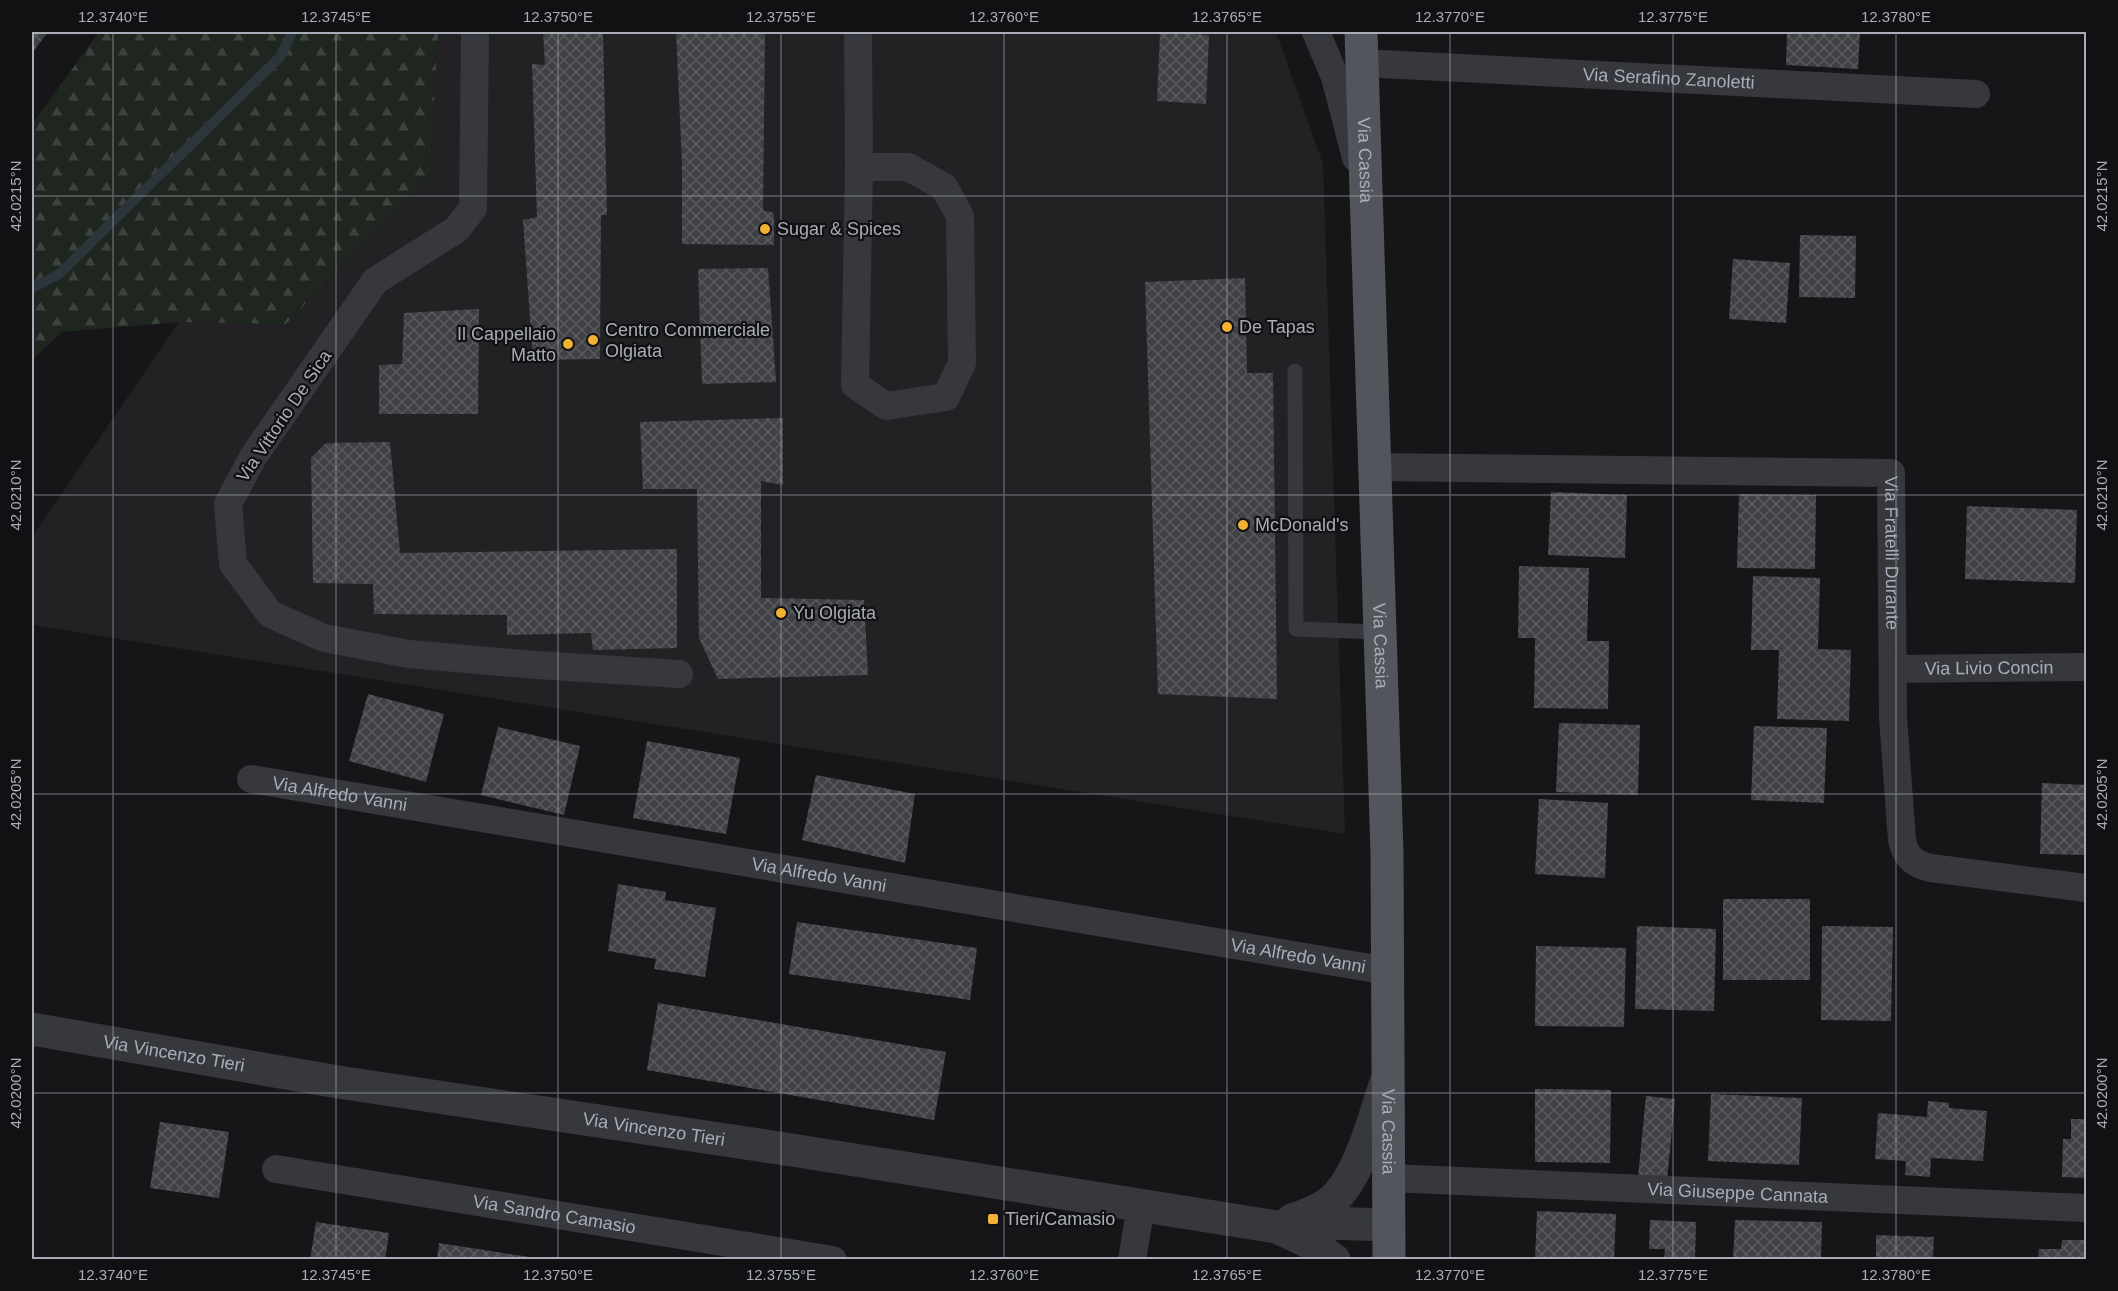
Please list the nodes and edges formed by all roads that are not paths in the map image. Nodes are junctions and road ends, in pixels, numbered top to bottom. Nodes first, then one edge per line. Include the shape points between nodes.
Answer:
1 (475, 32) edge
2 (858, 32) edge
3 (1316, 32) edge
4 (1361, 47) edge
5 (1976, 94) dead end
6 (859, 167) junction
7 (1365, 202) junction
8 (1295, 371) dead end
9 (1374, 467) junction
10 (1380, 632) junction
11 (2086, 666) edge
12 (1893, 669) junction
13 (679, 674) dead end
14 (251, 779) dead end
15 (2086, 888) edge
16 (1388, 970) junction
17 (32, 1029) edge
18 (1389, 1073) junction
19 (276, 1169) dead end
20 (1390, 1178) junction
21 (1142, 1206) junction
22 (2086, 1208) edge
23 (1277, 1227) junction
24 (1389, 1243) edge
25 (1322, 1251) edge
26 (834, 1260) edge
27 (1132, 1260) edge

1 - 13 street, Via Vittorio De Sica via 473,208 457,229 375,281 253,457 228,504 233,564 270,614 324,638 409,654
2 - 6 street
3 - 7 street via 1345,110
4 - 5 street, Via Serafino Zanoletti
4 - 7 main road, Via Cassia
6 - 6 street via 855,385 886,406 946,397 962,363 960,216 944,187 908,167
7 - 9 main road, Via Cassia
8 - 10 lane via 1296,629
9 - 10 main road, Via Cassia
9 - 12 street, Via Fratelli Durante via 1891,473
10 - 16 main road, Via Cassia
11 - 12 street, Via Livio Concin
12 - 15 street, Via Fratelli Durante via 1902,840 1907,856 1931,868
14 - 16 street, Via Alfredo Vanni
16 - 18 main road, Via Cassia
17 - 21 street, Via Vincenzo Tieri via 338,1082
18 - 20 main road, Via Cassia
18 - 23 street via 1350,1182 1328,1205
19 - 26 street, Via Sandro Camasio
20 - 22 street, Via Giuseppe Cannata
20 - 24 main road, Via Cassia
21 - 23 street, Via Vincenzo Tieri
21 - 27 street
23 - 24 street, Via Vincenzo Tieri via 1325,1223
23 - 25 street, Via Vincenzo Tieri
24 - 25 street, Via Vincenzo Tieri

